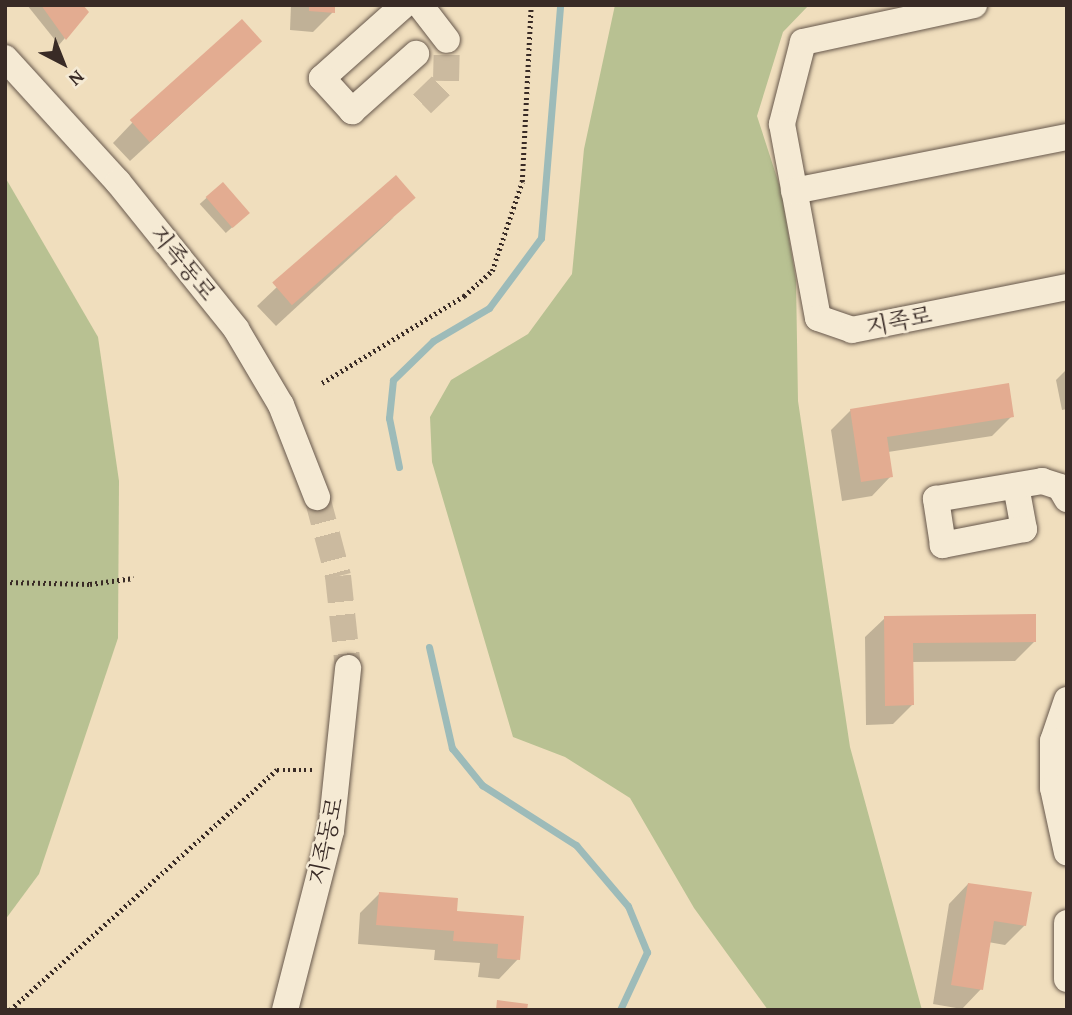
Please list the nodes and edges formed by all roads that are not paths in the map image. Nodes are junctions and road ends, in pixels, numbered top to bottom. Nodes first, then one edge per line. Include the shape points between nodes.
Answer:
1 (404, 5) edge
2 (421, 5) edge
3 (974, 5) edge
4 (447, 40) tunnel mouth
5 (416, 54) dead end
6 (5, 58) edge
7 (1067, 137) edge
8 (794, 191) junction
9 (1067, 287) edge
10 (1016, 486) dead end
11 (317, 496) tunnel mouth
12 (1067, 499) edge
13 (348, 668) tunnel mouth
14 (1067, 701) edge
15 (1060, 788) edge
16 (1067, 853) edge
17 (1067, 923) edge
18 (1067, 979) edge
19 (285, 1010) edge

1 - 5 street via 323,78 352,111
2 - 4 street
3 - 8 street, 지족로 via 803,42 782,124
6 - 11 street, 지족동로 via 118,183 236,329 281,405
7 - 8 street
8 - 9 street, 지족로 via 818,318 852,330
10 - 12 street via 1042,481 1060,486
13 - 19 street, 지족동로 via 340,771
14 - 15 street via 1053,741
15 - 16 street
17 - 18 street

